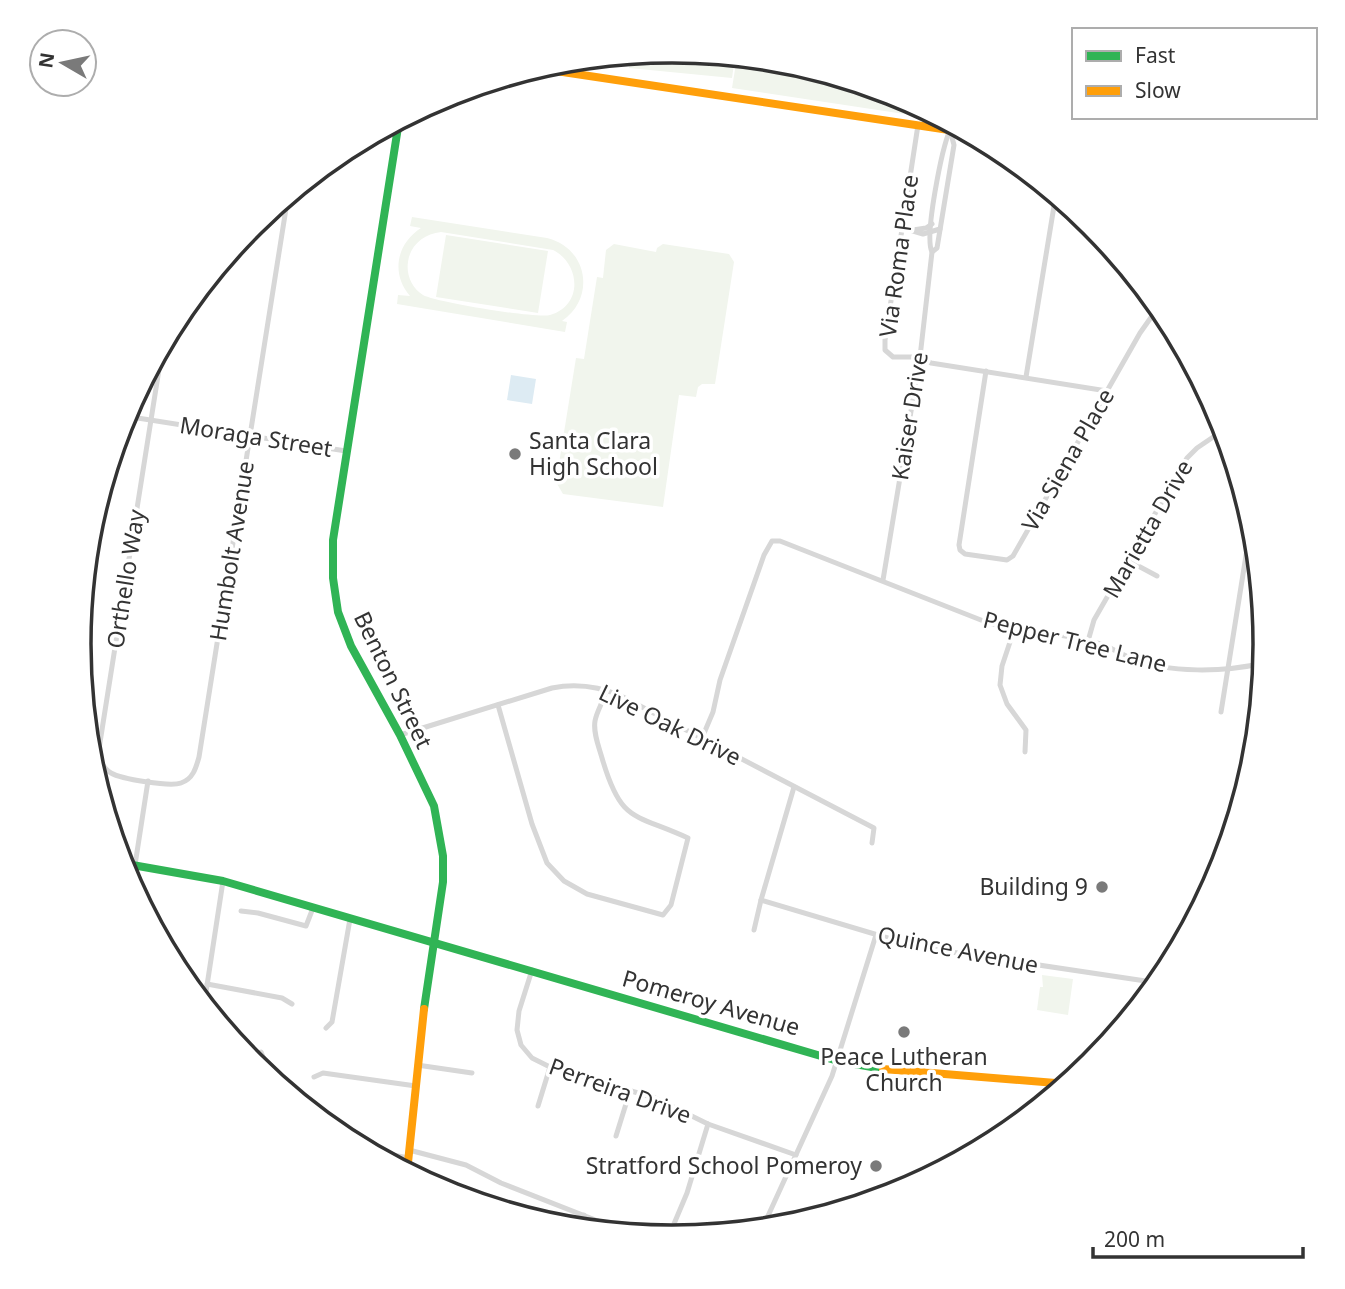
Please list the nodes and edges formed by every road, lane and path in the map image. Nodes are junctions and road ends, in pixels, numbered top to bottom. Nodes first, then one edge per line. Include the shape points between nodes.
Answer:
1 (567, 73) edge
2 (918, 125) junction
3 (940, 128) edge
4 (396, 133) edge
5 (949, 133) edge
6 (951, 135) edge
7 (1054, 205) edge
8 (286, 210) edge
9 (932, 224) junction
10 (903, 229) junction
11 (940, 229) junction
12 (913, 230) junction
13 (931, 232) junction
14 (932, 252) junction
15 (1152, 316) dead end
16 (919, 357) junction
17 (986, 371) junction
18 (158, 374) edge
19 (1026, 377) junction
20 (1107, 391) junction
21 (137, 418) edge
22 (151, 420) junction
23 (250, 436) junction
24 (1215, 436) edge
25 (346, 451) junction
26 (1248, 560) edge
27 (1129, 561) junction
28 (1157, 576) dead end
29 (883, 580) junction
30 (1014, 630) junction
31 (1087, 641) junction
32 (1253, 665) edge
33 (1228, 669) junction
34 (606, 690) junction
35 (498, 705) junction
36 (1221, 712) dead end
37 (400, 735) junction
38 (702, 738) junction
39 (100, 744) edge
40 (1025, 752) dead end
41 (105, 768) edge
42 (148, 781) junction
43 (794, 787) junction
44 (872, 843) dead end
45 (135, 865) joint
46 (223, 881) junction
47 (761, 900) junction
48 (313, 908) junction
49 (241, 911) dead end
50 (350, 919) junction
51 (754, 930) dead end
52 (876, 935) junction
53 (434, 942) junction
54 (532, 970) junction
55 (1146, 981) edge
56 (207, 984) junction
57 (206, 991) edge
58 (292, 1004) dead end
59 (326, 1028) dead end
60 (261, 1052) dead end
61 (264, 1058) edge
62 (838, 1061) junction
63 (417, 1065) junction
64 (550, 1067) junction
65 (472, 1073) dead end
66 (314, 1077) dead end
67 (1055, 1083) edge
68 (416, 1086) junction
69 (630, 1091) junction
70 (538, 1106) dead end
71 (708, 1124) junction
72 (616, 1136) dead end
73 (390, 1152) edge
74 (409, 1154) junction
75 (796, 1155) junction
76 (408, 1162) edge
77 (584, 1215) junction
78 (767, 1218) edge
79 (583, 1219) edge
80 (600, 1221) edge
81 (673, 1226) edge

1 - 2 main road
2 - 3 main road
2 - 10 street, Via Roma Place
4 - 25 main road, Benton Street
5 - 9 street, Kaiser Drive
6 - 11 street, Kaiser Drive via 954,145
7 - 19 street
8 - 23 street, Humbolt Avenue
9 - 12 street
9 - 13 street, Kaiser Drive
10 - 12 street
10 - 16 street, Via Roma Place via 886,350 892,357
11 - 13 street
11 - 14 street, Kaiser Drive
12 - 13 street
13 - 14 street, Kaiser Drive
14 - 16 street, Kaiser Drive
15 - 20 street, Via Siena Place
16 - 17 street, Via Roma Place
16 - 29 street, Kaiser Drive
17 - 19 street, Via Roma Place
17 - 20 street, Via Siena Place via 959,545 965,554 1001,560 1013,556
18 - 22 street, Orthello Way
19 - 20 street, Via Roma Place
21 - 22 street, Moraga Street
22 - 23 street, Moraga Street
22 - 39 street, Orthello Way
23 - 25 street, Moraga Street
23 - 42 street, Humbolt Avenue via 197,767 180,783
24 - 27 street, Marietta Drive via 1187,458
25 - 37 main road, Benton Street via 333,540 338,612 351,646
26 - 33 street
27 - 28 street
27 - 31 street, Marietta Drive via 1094,620
29 - 30 street, Pepper Tree Lane
29 - 38 street, Pepper Tree Lane via 772,541
30 - 31 street, Pepper Tree Lane
30 - 40 street via 1000,685 1026,730
31 - 33 street, Pepper Tree Lane via 1161,666
32 - 33 street, Pepper Tree Lane
33 - 36 street
34 - 35 street, Live Oak Drive via 564,686
34 - 35 street via 595,720 596,736 617,799 640,820 688,838 671,905 663,915 587,894 564,881 547,863
34 - 38 street, Live Oak Drive
35 - 37 street, Live Oak Drive
37 - 53 main road, Benton Street via 434,806 439,830 443,882
38 - 43 street, Live Oak Drive
41 - 42 street, Orthello Way
42 - 45 street
43 - 44 street, Live Oak Drive via 874,828
43 - 47 street
45 - 46 main road, Pomeroy Avenue
46 - 48 main road, Pomeroy Avenue
46 - 56 street
47 - 51 street
47 - 52 street, Quince Avenue
48 - 49 street via 306,926
48 - 50 main road, Pomeroy Avenue
50 - 53 main road, Pomeroy Avenue
50 - 59 street via 332,1022
52 - 55 street, Quince Avenue via 918,947
52 - 62 street
53 - 54 main road, Pomeroy Avenue
53 - 63 main road, Benton Street
54 - 62 main road, Pomeroy Avenue
54 - 64 street, Perreira Drive via 517,1030 521,1045 532,1058
56 - 57 street
56 - 58 street via 282,998
60 - 61 street
62 - 67 main road, Pomeroy Avenue via 880,1069
62 - 75 street
63 - 65 street
63 - 68 main road, Benton Street
64 - 69 street, Perreira Drive
64 - 70 street
66 - 68 street via 323,1073
68 - 74 main road, Benton Street
69 - 71 street, Perreira Drive
69 - 72 street
71 - 75 street, Perreira Drive
71 - 81 street
73 - 74 street
74 - 76 main road, Benton Street
74 - 77 street via 466,1165 501,1184
75 - 78 street
77 - 79 street
77 - 80 street

